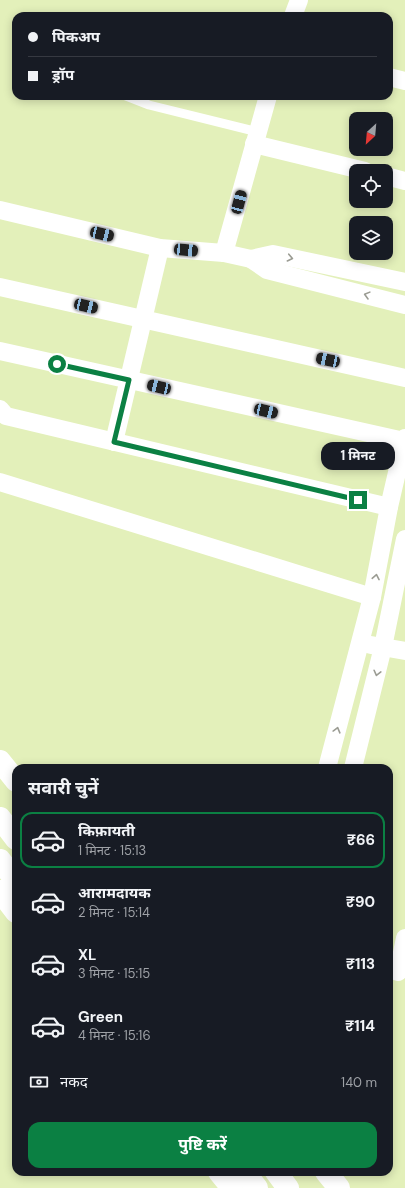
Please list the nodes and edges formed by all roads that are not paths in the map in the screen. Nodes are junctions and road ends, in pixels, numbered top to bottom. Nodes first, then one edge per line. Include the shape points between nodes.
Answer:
1 (299, 0) edge
2 (294, 12) edge
3 (393, 78) edge
4 (405, 81) edge
5 (136, 100) edge
6 (267, 100) edge
7 (256, 138) junction
8 (349, 166) edge
9 (393, 178) edge
10 (405, 181) edge
11 (0, 210) edge
12 (160, 248) junction
13 (224, 253) junction
14 (251, 258) junction
15 (405, 282) edge
16 (0, 287) edge
17 (405, 305) edge
18 (143, 319) junction
19 (0, 351) edge
20 (405, 378) edge
21 (129, 380) junction
22 (0, 409) edge
23 (405, 440) edge
24 (114, 442) junction
25 (0, 482) edge
26 (389, 507) junction
27 (405, 539) edge
28 (372, 597) junction
29 (360, 644) junction
30 (383, 648) junction
31 (405, 651) edge
32 (0, 760) edge
33 (328, 764) edge
34 (354, 764) edge
35 (12, 776) edge
36 (0, 818) edge
37 (12, 834) edge
38 (0, 860) edge
39 (12, 876) edge
40 (0, 891) edge
41 (12, 907) edge
42 (405, 938) edge
43 (397, 972) edge
44 (222, 1176) edge
45 (247, 1176) edge
46 (279, 1176) edge
47 (329, 1176) edge
48 (232, 1188) edge
49 (257, 1188) edge
50 (288, 1188) edge
51 (339, 1188) edge

1 - 2 street
3 - 4 street
5 - 7 lane
6 - 7 street
7 - 8 street
7 - 13 street
9 - 10 street
11 - 12 street
12 - 13 street
12 - 18 street
13 - 14 street
14 -> 15 street via 273,254
17 -> 14 street via 267,270
16 - 18 street
18 - 20 street
18 - 21 street
19 - 21 street
21 - 23 street
21 - 24 street
22 - 24 street via 6,416
23 - 26 street
24 - 26 street
25 - 28 street
28 -> 26 street
27 - 30 street
28 - 29 street
29 - 30 street
33 -> 29 street
30 - 31 street
30 -> 34 street
32 - 35 highway
36 - 37 highway
38 - 39 highway
40 - 41 highway
42 - 43 street
44 - 48 highway
45 - 49 highway
46 - 50 highway
47 - 51 highway

